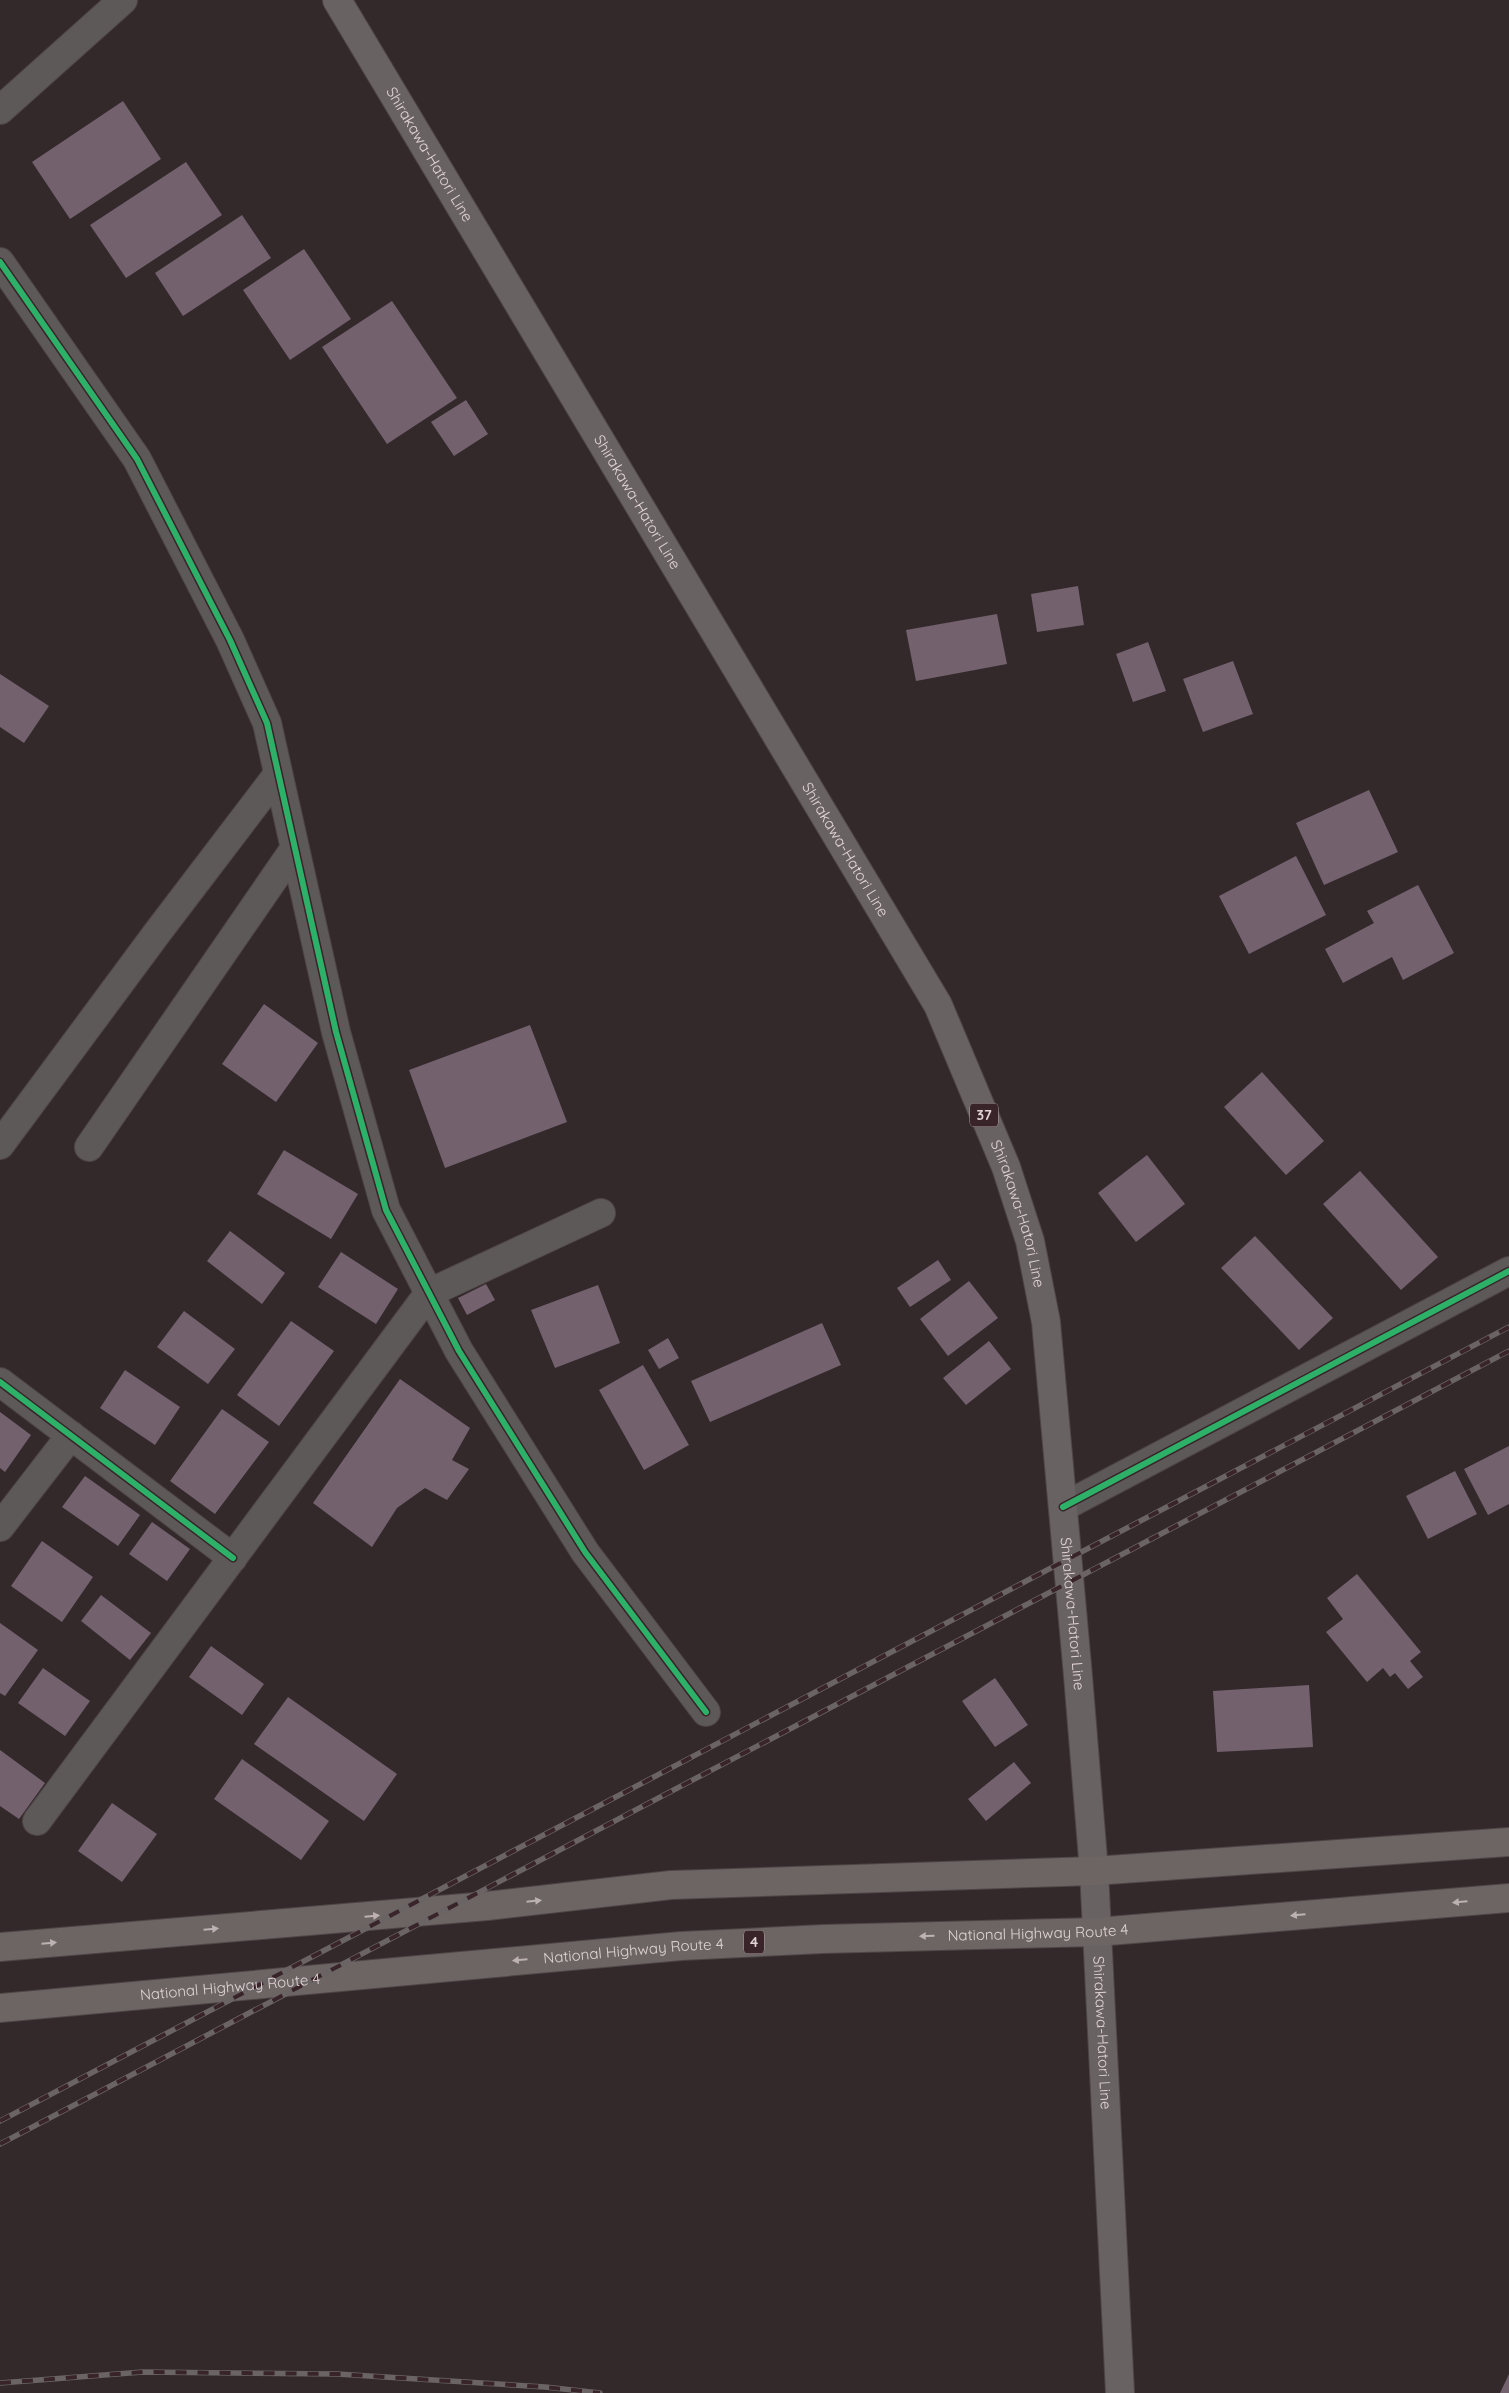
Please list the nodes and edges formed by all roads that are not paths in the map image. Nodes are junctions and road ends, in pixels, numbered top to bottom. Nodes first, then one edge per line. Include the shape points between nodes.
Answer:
1 (123, 0) edge
2 (341, 5) edge
3 (0, 110) edge
4 (0, 262) edge
5 (278, 774) junction
6 (295, 848) junction
7 (0, 1145) edge
8 (89, 1146) dead end
9 (601, 1213) dead end
10 (1509, 1271) edge
11 (429, 1293) junction
12 (0, 1382) edge
13 (71, 1435) junction
14 (1063, 1507) junction
15 (0, 1527) edge
16 (234, 1558) junction
17 (706, 1712) dead end
18 (37, 1821) dead end
19 (1509, 1842) edge
20 (1094, 1871) junction
21 (1509, 1898) edge
22 (1097, 1932) junction
23 (0, 1947) edge
24 (0, 2008) edge
25 (1120, 2393) edge

1 - 3 street
2 - 14 main road, Shirakawa-Hatori Line / 37 via 938,1005 1006,1167 1030,1241 1046,1322
4 - 5 street via 138,458 230,640 267,723
5 - 6 street
5 - 7 street
6 - 8 street
6 - 11 street via 336,1032 386,1210
9 - 11 street
10 - 14 street
11 - 16 street
11 - 17 street via 459,1352 585,1552
12 - 13 street
13 - 15 street
13 - 16 street
14 - 20 main road, Shirakawa-Hatori Line / 37
16 - 18 street
19 - 20 highway
20 - 22 main road, Shirakawa-Hatori Line / 37
23 -> 20 highway via 488,1906 670,1885
21 -> 22 highway, National Highway Route 4 / 4
22 -> 24 highway, National Highway Route 4 / 4 via 681,1946
22 - 25 main road, Shirakawa-Hatori Line / 37

